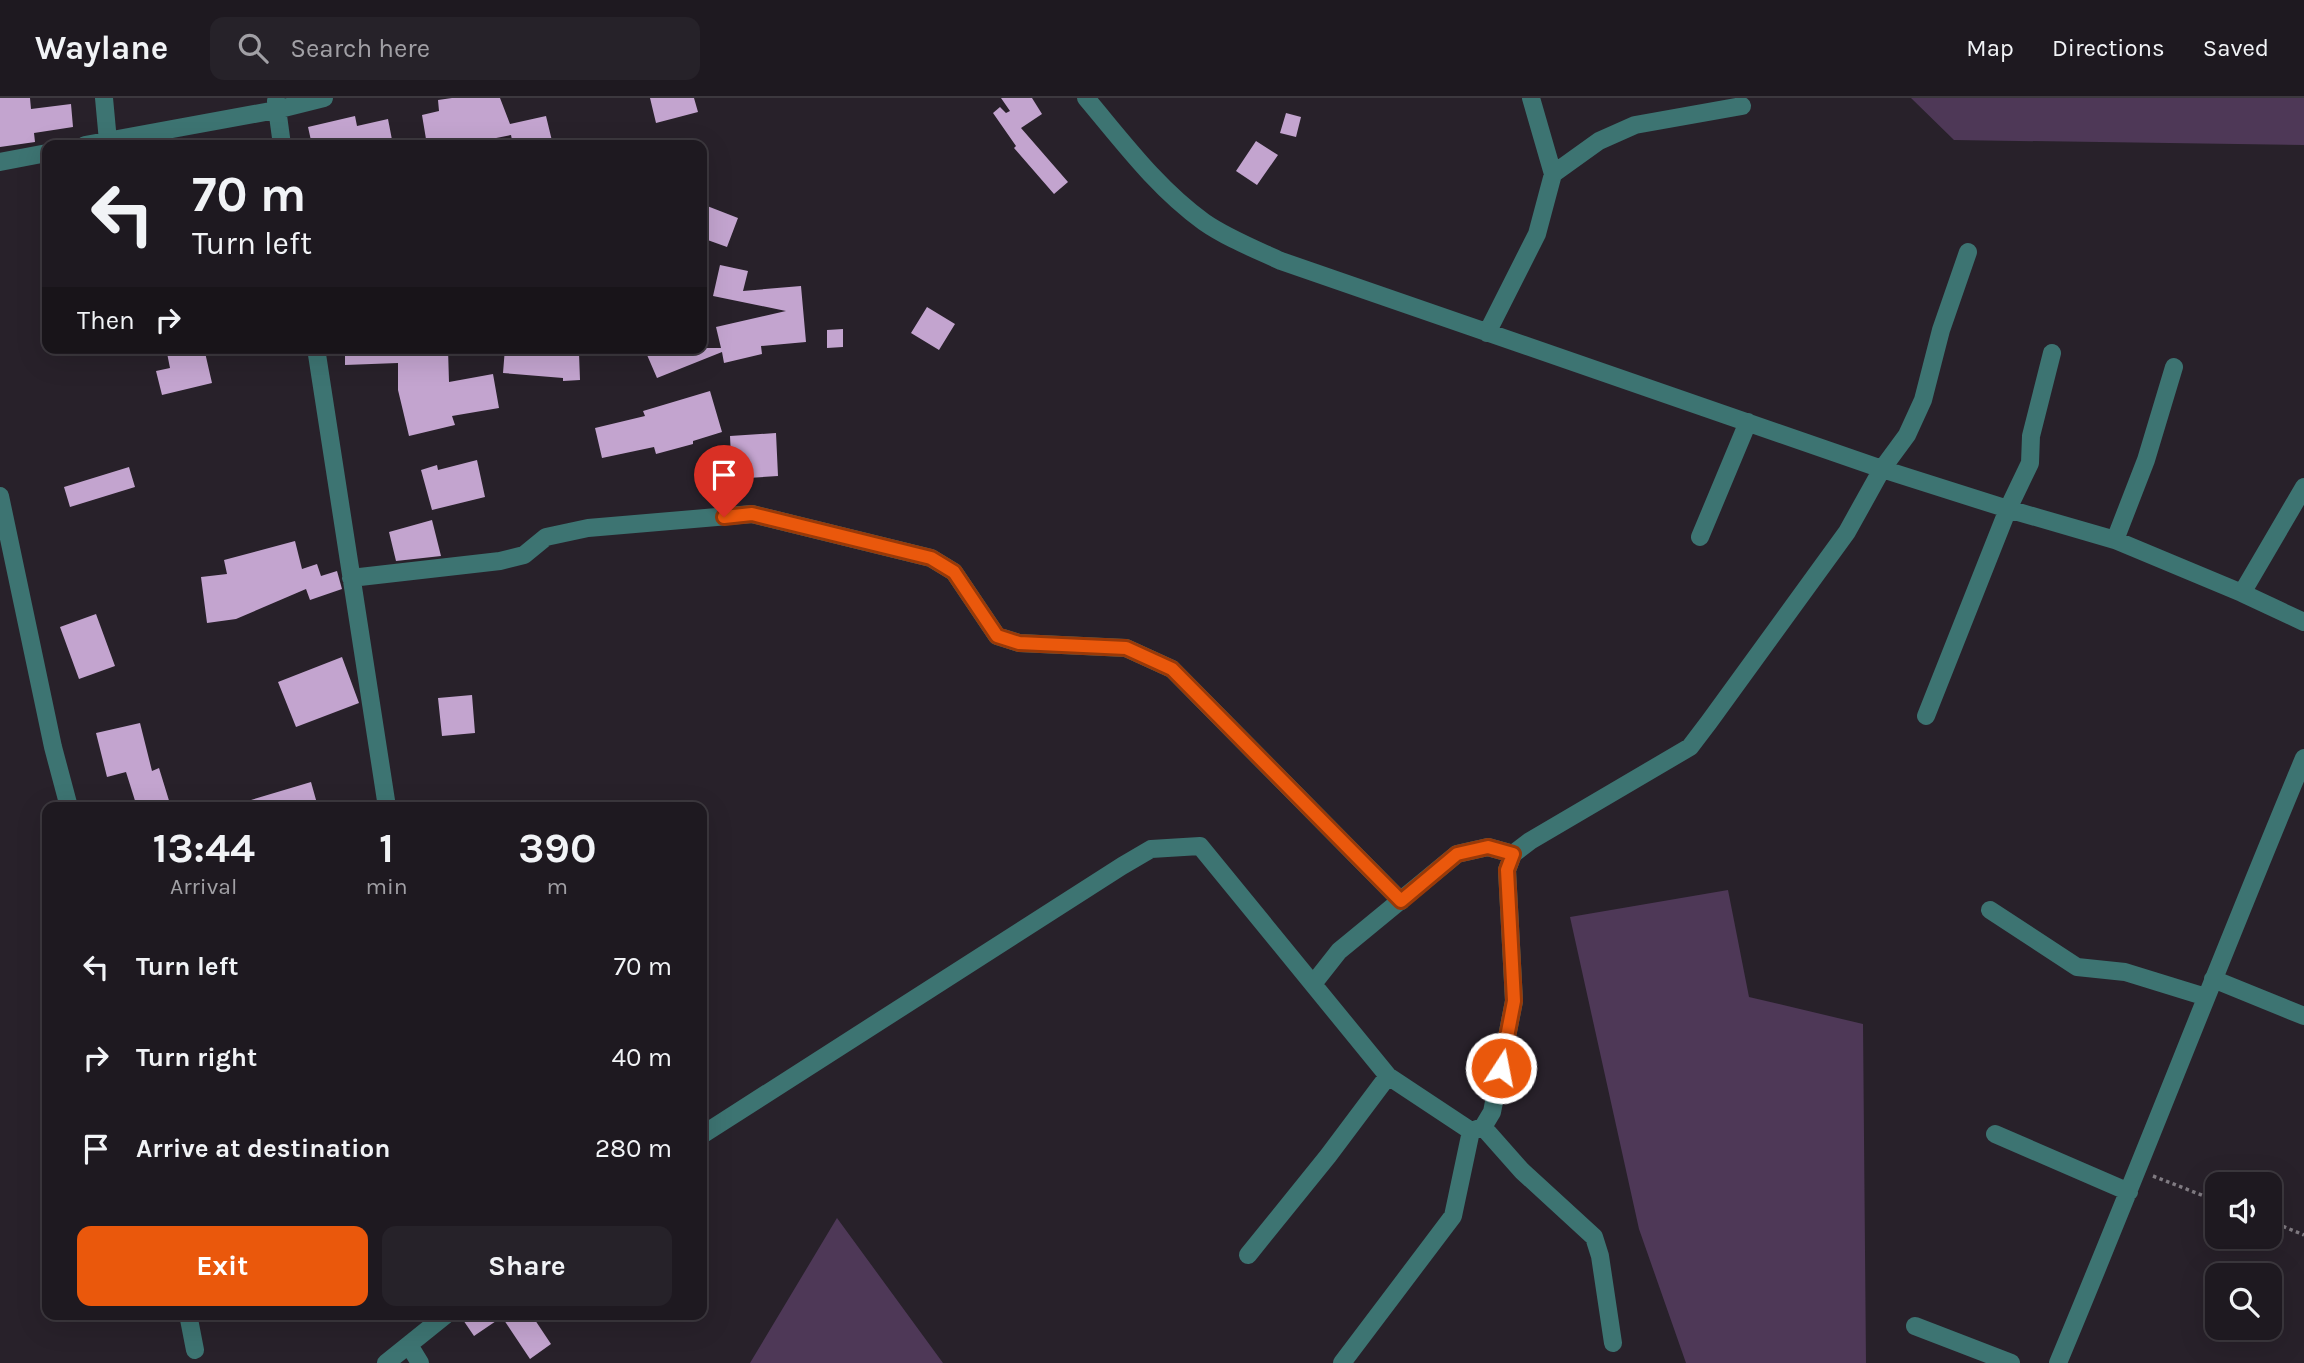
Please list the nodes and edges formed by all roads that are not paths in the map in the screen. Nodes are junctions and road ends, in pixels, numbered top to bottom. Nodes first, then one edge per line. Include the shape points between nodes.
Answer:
1 (104, 98) edge
2 (324, 98) edge
3 (1086, 98) edge
4 (1533, 99) edge
5 (276, 104) edge
6 (1742, 106) dead end
7 (108, 140) edge
8 (113, 140) edge
9 (281, 140) edge
10 (42, 154) edge
11 (0, 162) edge
12 (1553, 174) junction
13 (1968, 252) dead end
14 (1487, 333) junction
15 (2052, 353) dead end
16 (317, 354) edge
17 (2174, 367) dead end
18 (1748, 422) junction
19 (1882, 469) junction
20 (2304, 487) edge
21 (0, 496) edge
22 (2008, 509) junction
23 (1700, 537) dead end
24 (2115, 540) junction
25 (351, 578) junction
26 (2242, 593) junction
27 (2304, 622) edge
28 (1926, 716) dead end
29 (2304, 758) edge
30 (68, 802) edge
31 (386, 802) edge
32 (1513, 854) junction
33 (1401, 901) junction
34 (1990, 910) dead end
35 (2213, 979) junction
36 (1313, 984) junction
37 (2206, 997) junction
38 (2304, 1017) edge
39 (1388, 1076) junction
40 (1477, 1129) junction
41 (707, 1132) edge
42 (1995, 1134) dead end
43 (2129, 1192) junction
44 (1248, 1255) dead end
45 (189, 1320) edge
46 (440, 1320) edge
47 (1915, 1326) dead end
48 (1613, 1343) dead end
49 (409, 1345) junction
50 (195, 1350) dead end
51 (386, 1363) edge
52 (420, 1363) edge
53 (1342, 1363) edge
54 (2011, 1363) edge
55 (2058, 1363) edge

1 - 7 street
2 - 5 street
3 - 14 street via 1169,194 1206,223 1281,261
4 - 12 street
5 - 8 street
5 - 9 street
6 - 12 street via 1635,125 1599,141
10 - 11 street
12 - 14 street via 1537,234
13 - 19 street via 1923,400 1907,435
14 - 18 street
15 - 22 street via 2031,436 2030,463
16 - 25 street
17 - 24 street via 2146,460
18 - 19 street
18 - 23 street
19 - 22 street
19 - 32 street via 1847,532 1690,747
20 - 26 street
21 - 30 street
22 - 24 street
22 - 28 street
24 - 26 street
25 - 31 street
25 - 33 street via 500,561 524,555 546,537 588,528 752,514 931,558 954,572 997,636 1019,643 1126,648 1172,669
26 - 27 street
29 - 35 street
32 - 33 street via 1488,847 1457,854
32 - 40 street via 1507,870 1514,1001 1492,1112
33 - 36 street via 1339,951
34 - 37 street via 2077,967 2125,972
35 - 37 street
35 - 38 street
36 - 39 street
36 - 41 street via 1200,846 1151,849
37 - 43 street
39 - 40 street
39 - 44 street
40 - 48 street via 1594,1237
40 - 53 street via 1453,1216
42 - 43 street
43 - 55 street
45 - 50 street
46 - 49 street
47 - 54 street
49 - 51 street
49 - 52 street

